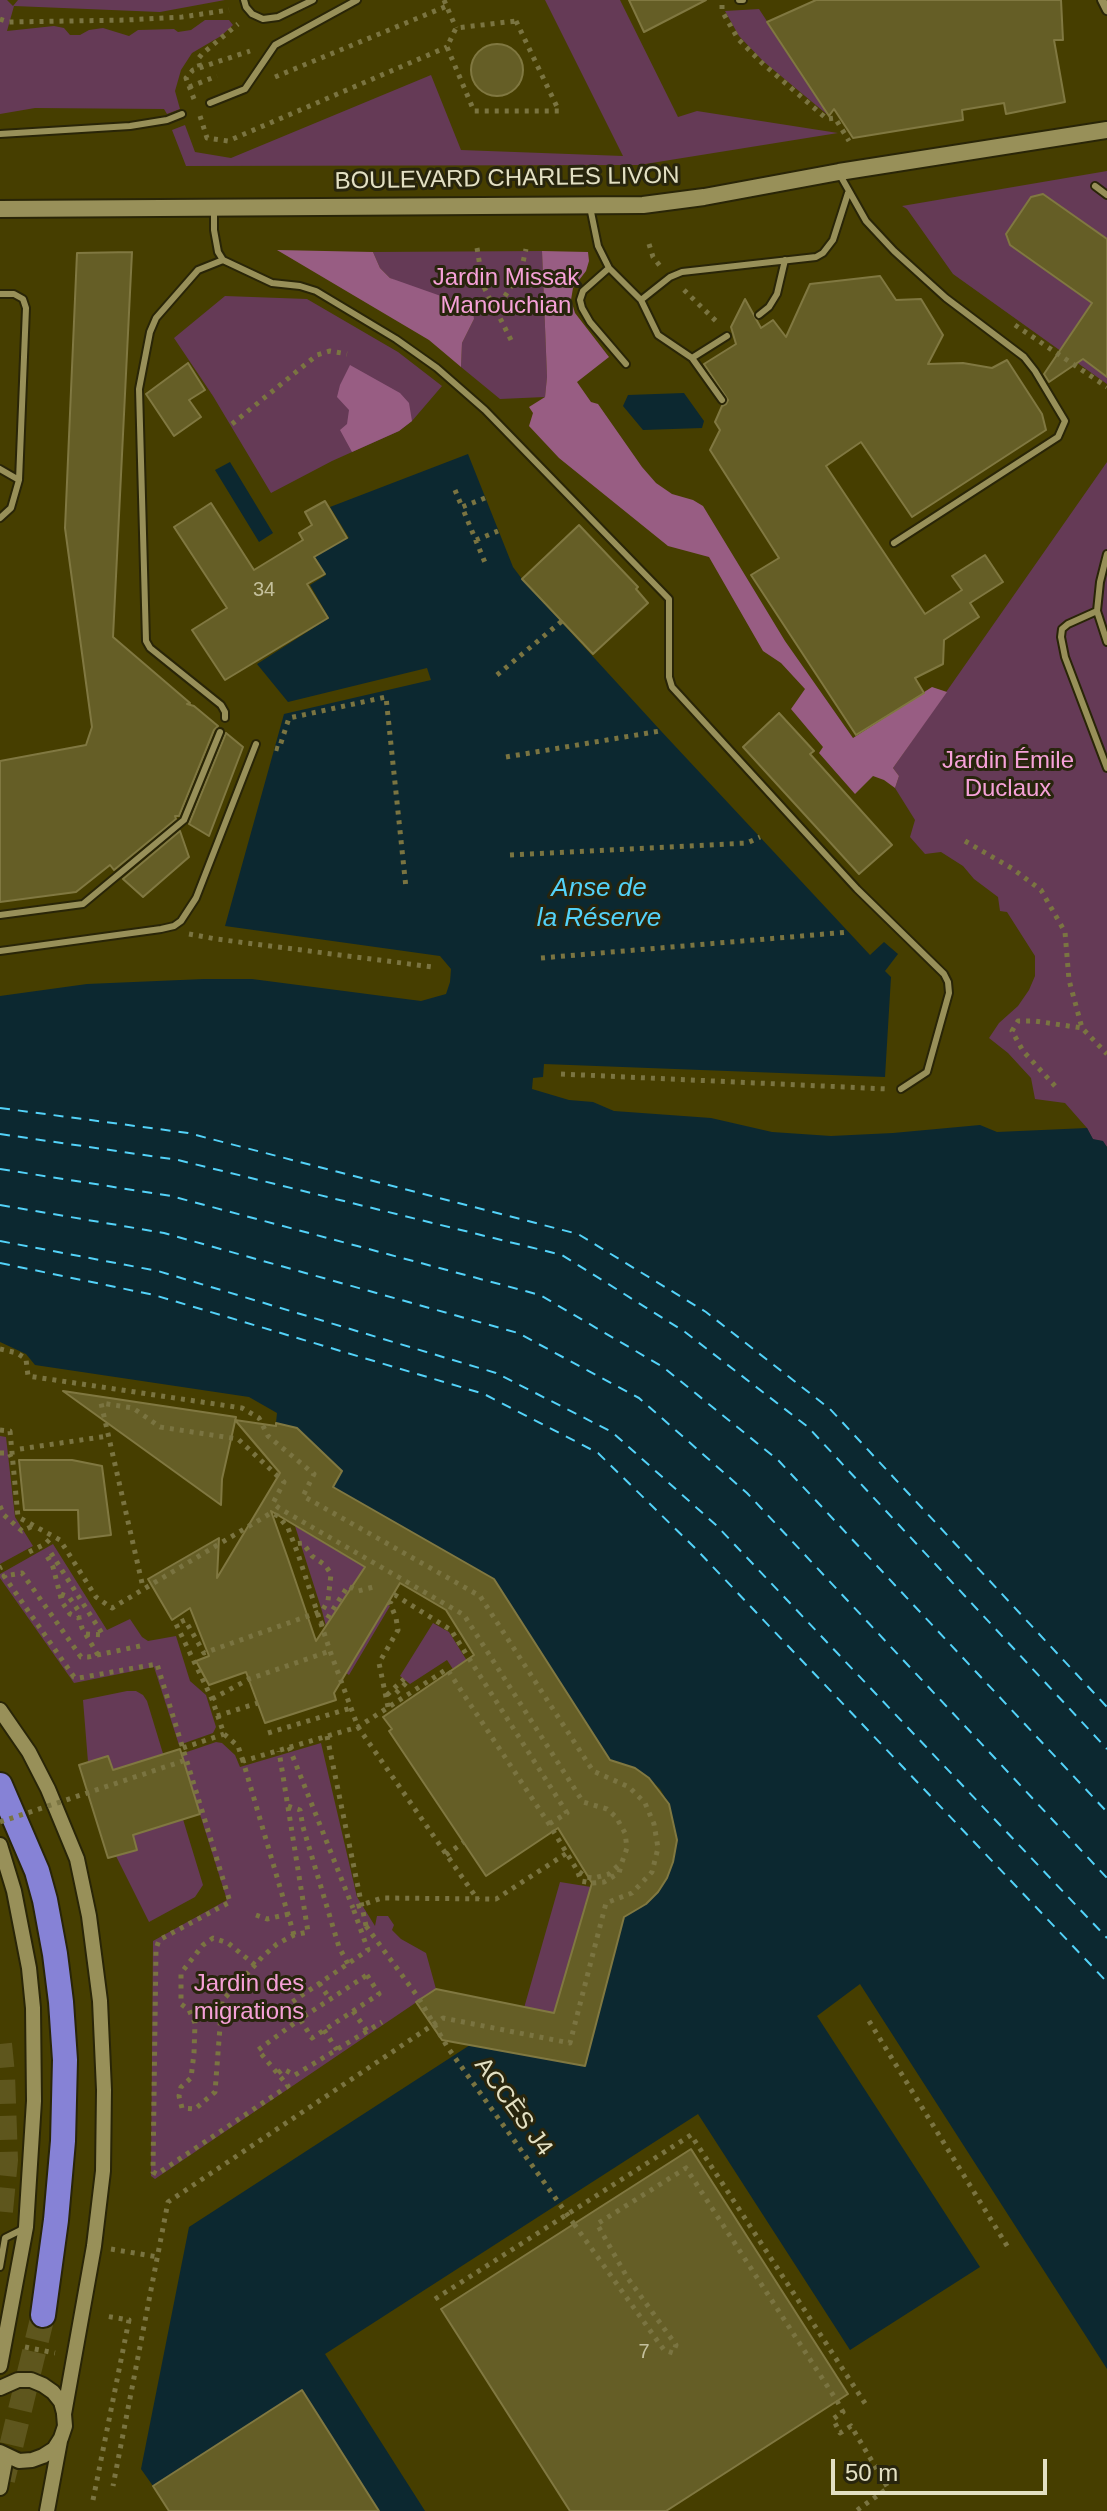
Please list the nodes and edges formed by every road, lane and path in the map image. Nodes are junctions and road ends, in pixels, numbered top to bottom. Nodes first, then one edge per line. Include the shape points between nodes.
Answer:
1 (313, 0) edge
2 (357, 0) edge
3 (722, 0) edge
4 (1102, 0) edge
5 (245, 3) edge
6 (446, 3) edge
7 (1107, 10) edge
8 (0, 19) edge
9 (232, 28) dead end
10 (456, 28) junction
11 (275, 45) junction
12 (447, 47) junction
13 (200, 67) junction
14 (286, 72) dead end
15 (217, 76) dead end
16 (189, 87) junction
17 (210, 103) dead end
18 (182, 114) dead end
19 (1106, 129) edge
20 (0, 134) edge
21 (849, 141) dead end
22 (839, 172) junction
23 (1095, 186) dead end
24 (848, 193) junction
25 (1107, 195) edge
26 (214, 207) junction
27 (590, 207) junction
28 (0, 209) edge
29 (477, 248) dead end
30 (526, 249) dead end
31 (223, 260) junction
32 (785, 260) junction
33 (609, 268) junction
34 (670, 277) junction
35 (0, 294) edge
36 (641, 300) junction
37 (496, 310) junction
38 (759, 315) dead end
39 (1005, 318) dead end
40 (719, 324) dead end
41 (727, 336) dead end
42 (511, 340) dead end
43 (347, 354) dead end
44 (692, 358) junction
45 (626, 364) dead end
46 (1107, 387) edge
47 (722, 400) dead end
48 (232, 424) dead end
49 (0, 469) edge
50 (19, 480) junction
51 (455, 490) dead end
52 (485, 498) dead end
53 (462, 507) junction
54 (0, 518) edge
55 (498, 531) dead end
56 (476, 540) junction
57 (894, 543) dead end
58 (1107, 554) edge
59 (486, 565) dead end
60 (1097, 611) junction
61 (562, 621) dead end
62 (1107, 642) edge
63 (497, 675) dead end
64 (225, 718) dead end
65 (660, 731) dead end
66 (220, 732) dead end
67 (256, 744) dead end
68 (275, 748) dead end
69 (506, 757) dead end
70 (1107, 768) edge
71 (760, 837) dead end
72 (965, 841) dead end
73 (510, 855) dead end
74 (406, 888) dead end
75 (0, 915) edge
76 (161, 929) junction
77 (849, 932) dead end
78 (0, 951) edge
79 (541, 958) dead end
80 (433, 967) dead end
81 (1082, 1028) junction
82 (1107, 1054) edge
83 (561, 1074) dead end
84 (1055, 1086) dead end
85 (901, 1089) joint
86 (0, 1349) edge
87 (0, 1430) edge
88 (108, 1436) junction
89 (20, 1449) dead end
90 (0, 1453) edge
91 (12, 1457) junction
92 (0, 1506) edge
93 (34, 1525) junction
94 (53, 1536) junction
95 (294, 1544) junction
96 (29, 1552) dead end
97 (142, 1583) dead end
98 (377, 1586) dead end
99 (96, 1597) junction
100 (85, 1604) junction
101 (317, 1614) junction
102 (320, 1624) junction
103 (86, 1634) junction
104 (140, 1646) dead end
105 (330, 1651) junction
106 (98, 1655) junction
107 (396, 1693) dead end
108 (386, 1696) junction
109 (212, 1699) junction
110 (258, 1703) dead end
111 (388, 1707) junction
112 (351, 1708) junction
113 (0, 1710) edge
114 (217, 1716) junction
115 (358, 1727) junction
116 (268, 1733) dead end
117 (224, 1734) junction
118 (327, 1736) junction
119 (289, 1747) junction
120 (183, 1748) junction
121 (278, 1751) junction
122 (183, 1761) dead end
123 (243, 1761) junction
124 (0, 1785) edge
125 (288, 1806) junction
126 (0, 1822) edge
127 (549, 1824) junction
128 (464, 1842) dead end
129 (0, 1845) edge
130 (567, 1853) junction
131 (446, 1855) junction
132 (478, 1900) junction
133 (362, 1905) junction
134 (353, 1908) junction
135 (289, 1914) junction
136 (256, 1915) dead end
137 (294, 1935) junction
138 (348, 1964) junction
139 (255, 1965) junction
140 (319, 1983) junction
141 (330, 1999) junction
142 (353, 2011) junction
143 (276, 2013) dead end
144 (300, 2019) junction
145 (869, 2021) dead end
146 (382, 2022) dead end
147 (324, 2030) junction
148 (367, 2031) junction
149 (337, 2050) junction
150 (278, 2073) junction
151 (26, 2227) junction
152 (1009, 2249) dead end
153 (130, 2252) dead end
154 (158, 2257) junction
155 (0, 2267) edge
156 (435, 2299) dead end
157 (43, 2315) tunnel mouth
158 (105, 2316) dead end
159 (5, 2317) edge
160 (18, 2346) dead end
161 (63, 2355) dead end
162 (0, 2366) edge
163 (0, 2388) edge
164 (868, 2408) dead end
165 (64, 2414) junction
166 (61, 2438) junction
167 (3, 2454) edge
168 (113, 2486) dead end
169 (0, 2488) edge
170 (93, 2500) dead end
171 (47, 2511) edge
172 (856, 2511) edge

1 - 5 lane via 263,19
2 - 11 lane
3 - 21 path via 722,11 738,39 827,119 835,118
4 - 7 street
5 - 8 path via 182,17
6 - 10 path
6 - 14 path
9 - 13 path via 202,54
10 - 12 path
10 - 12 path via 516,21 559,111 474,111
11 - 13 path
11 - 17 lane via 245,89
12 - 16 path via 228,141 207,138
13 - 16 path via 186,78
15 - 16 path
18 - 20 lane via 130,126
19 - 22 main road, BOULEVARD CHARLES LIVON
22 - 24 lane
22 - 27 main road, BOULEVARD CHARLES LIVON via 674,202
23 - 25 lane
24 - 32 lane via 833,240 823,253
24 - 57 lane via 894,251 946,298 1016,349 1065,421 1058,437
26 - 27 main road, BOULEVARD CHARLES LIVON
26 - 28 main road, BOULEVARD CHARLES LIVON
26 - 31 lane
27 - 33 lane
29 - 37 path via 483,285
30 - 37 path via 521,271
31 - 64 lane via 198,270 156,318 139,389 146,641 221,705
31 - 85 lane via 272,283 316,291 437,368 485,410 669,599 672,687 948,982 927,1072
32 - 34 lane via 696,269
32 - 38 lane via 777,294
33 - 36 lane
33 - 45 lane via 580,300 590,322
34 - 36 lane
34 - 40 path
35 - 50 lane via 14,294 26,308
36 - 44 lane via 658,335
37 - 42 path
39 - 46 path
41 - 44 lane
43 - 48 path via 317,355
44 - 47 lane
49 - 50 lane
50 - 54 lane via 11,508
51 - 53 path
52 - 53 path
53 - 56 path
55 - 56 path
56 - 59 path
58 - 60 lane
60 - 62 lane
60 - 70 lane via 1068,624 1061,637
61 - 63 path
65 - 69 path
66 - 75 lane via 184,820 83,904
67 - 76 lane via 190,909 174,926
68 - 74 path via 279,749 289,718 386,697
71 - 73 path via 747,843
72 - 81 path via 1041,890 1065,932 1069,980
76 - 78 lane
76 - 80 path
77 - 79 path
81 - 82 path
81 - 84 path via 1018,1021 1012,1031
83 - 85 path
86 - 154 path via 26,1359 28,1376 242,1408 259,1418 268,1436 314,1474 303,1496 480,1596 593,1771 629,1787 645,1803 654,1824 658,1848 652,1872 632,1893 606,1903 570,2043 443,2018 168,2202
87 - 91 path via 10,1431
88 - 89 path
88 - 97 path
88 - 130 path via 101,1403 133,1408 160,1427 238,1439 284,1482 273,1503 279,1508 463,1617 583,1802 607,1809 625,1833 622,1862 609,1874 586,1877
90 - 91 path
91 - 93 path via 18,1517
92 - 93 path via 22,1531
93 - 94 path
94 - 96 path
94 - 99 path
95 - 99 path via 288,1528 271,1513 112,1608
95 - 101 path
95 - 101 path via 303,1543 331,1574 328,1601
98 - 102 path via 358,1591 348,1586
99 - 100 path
100 - 103 path via 103,1635
100 - 103 path via 51,1553 47,1556 62,1602
101 - 102 path
101 - 109 path via 204,1653 185,1620 176,1624
102 - 105 path
103 - 106 path
104 - 106 path
105 - 109 path via 249,1679
105 - 112 path
106 - 120 path via 81,1657 22,1573 4,1576 74,1677 157,1664
107 - 108 path via 405,1680
108 - 111 path
108 - 127 path via 379,1663 398,1630 390,1603 395,1595 451,1630 567,1813
109 - 114 path
110 - 114 path
111 - 115 path
111 - 127 path via 447,1669
112 - 115 path
112 - 116 path
113 - 165 street via 29,1752 77,1859 100,2001 103,2171
114 - 117 path
115 - 118 path
115 - 131 path
117 - 120 path
117 - 123 path via 238,1746
118 - 119 path
118 - 133 path
119 - 121 path
119 - 134 path
120 - 150 path via 230,1902 159,1940 156,1949 153,2172 288,2086
121 - 123 path
121 - 125 path
122 - 126 path, bridge
123 - 135 path
124 - 157 highway via 37,1871 61,2002 63,2141
125 - 137 path via 308,1932
125 - 138 path via 300,1810
127 - 130 path
128 - 131 path
129 - 151 street via 23,1929 33,2008 33,2147
130 - 132 path via 496,1899
131 - 132 path
132 - 133 path via 382,1898
133 - 134 path
133 - 172 path, ACCÈS J4, bridge via 366,1926 448,2048 670,2353 676,2345 597,2224 686,2168 837,2401 843,2412 833,2419 840,2433 851,2426 888,2488
134 - 138 path via 368,1950
135 - 136 path via 267,1919
135 - 137 path
137 - 139 path
138 - 140 path
139 - 139 path via 222,2001 215,2092 195,2109 182,2108 179,2096 191,2078 195,2023 181,2004 181,1973 213,1938
140 - 141 path
140 - 143 path
141 - 142 path via 367,1975 379,1994
141 - 144 path
142 - 147 path
142 - 148 path
144 - 147 path via 312,2038
144 - 150 path via 258,2050
145 - 152 path
146 - 148 path
147 - 149 path
148 - 149 path
149 - 150 path via 295,2075 283,2069
151 - 155 lane via 5,2238
151 - 159 street
153 - 154 path
154 - 168 path
156 - 164 path via 691,2135
158 - 170 path via 129,2320
159 - 162 street
160 - 161 path
163 - 165 street via 31,2380 53,2392
165 - 166 street
166 - 167 street via 54,2449 32,2460
166 - 171 street
167 - 169 street

